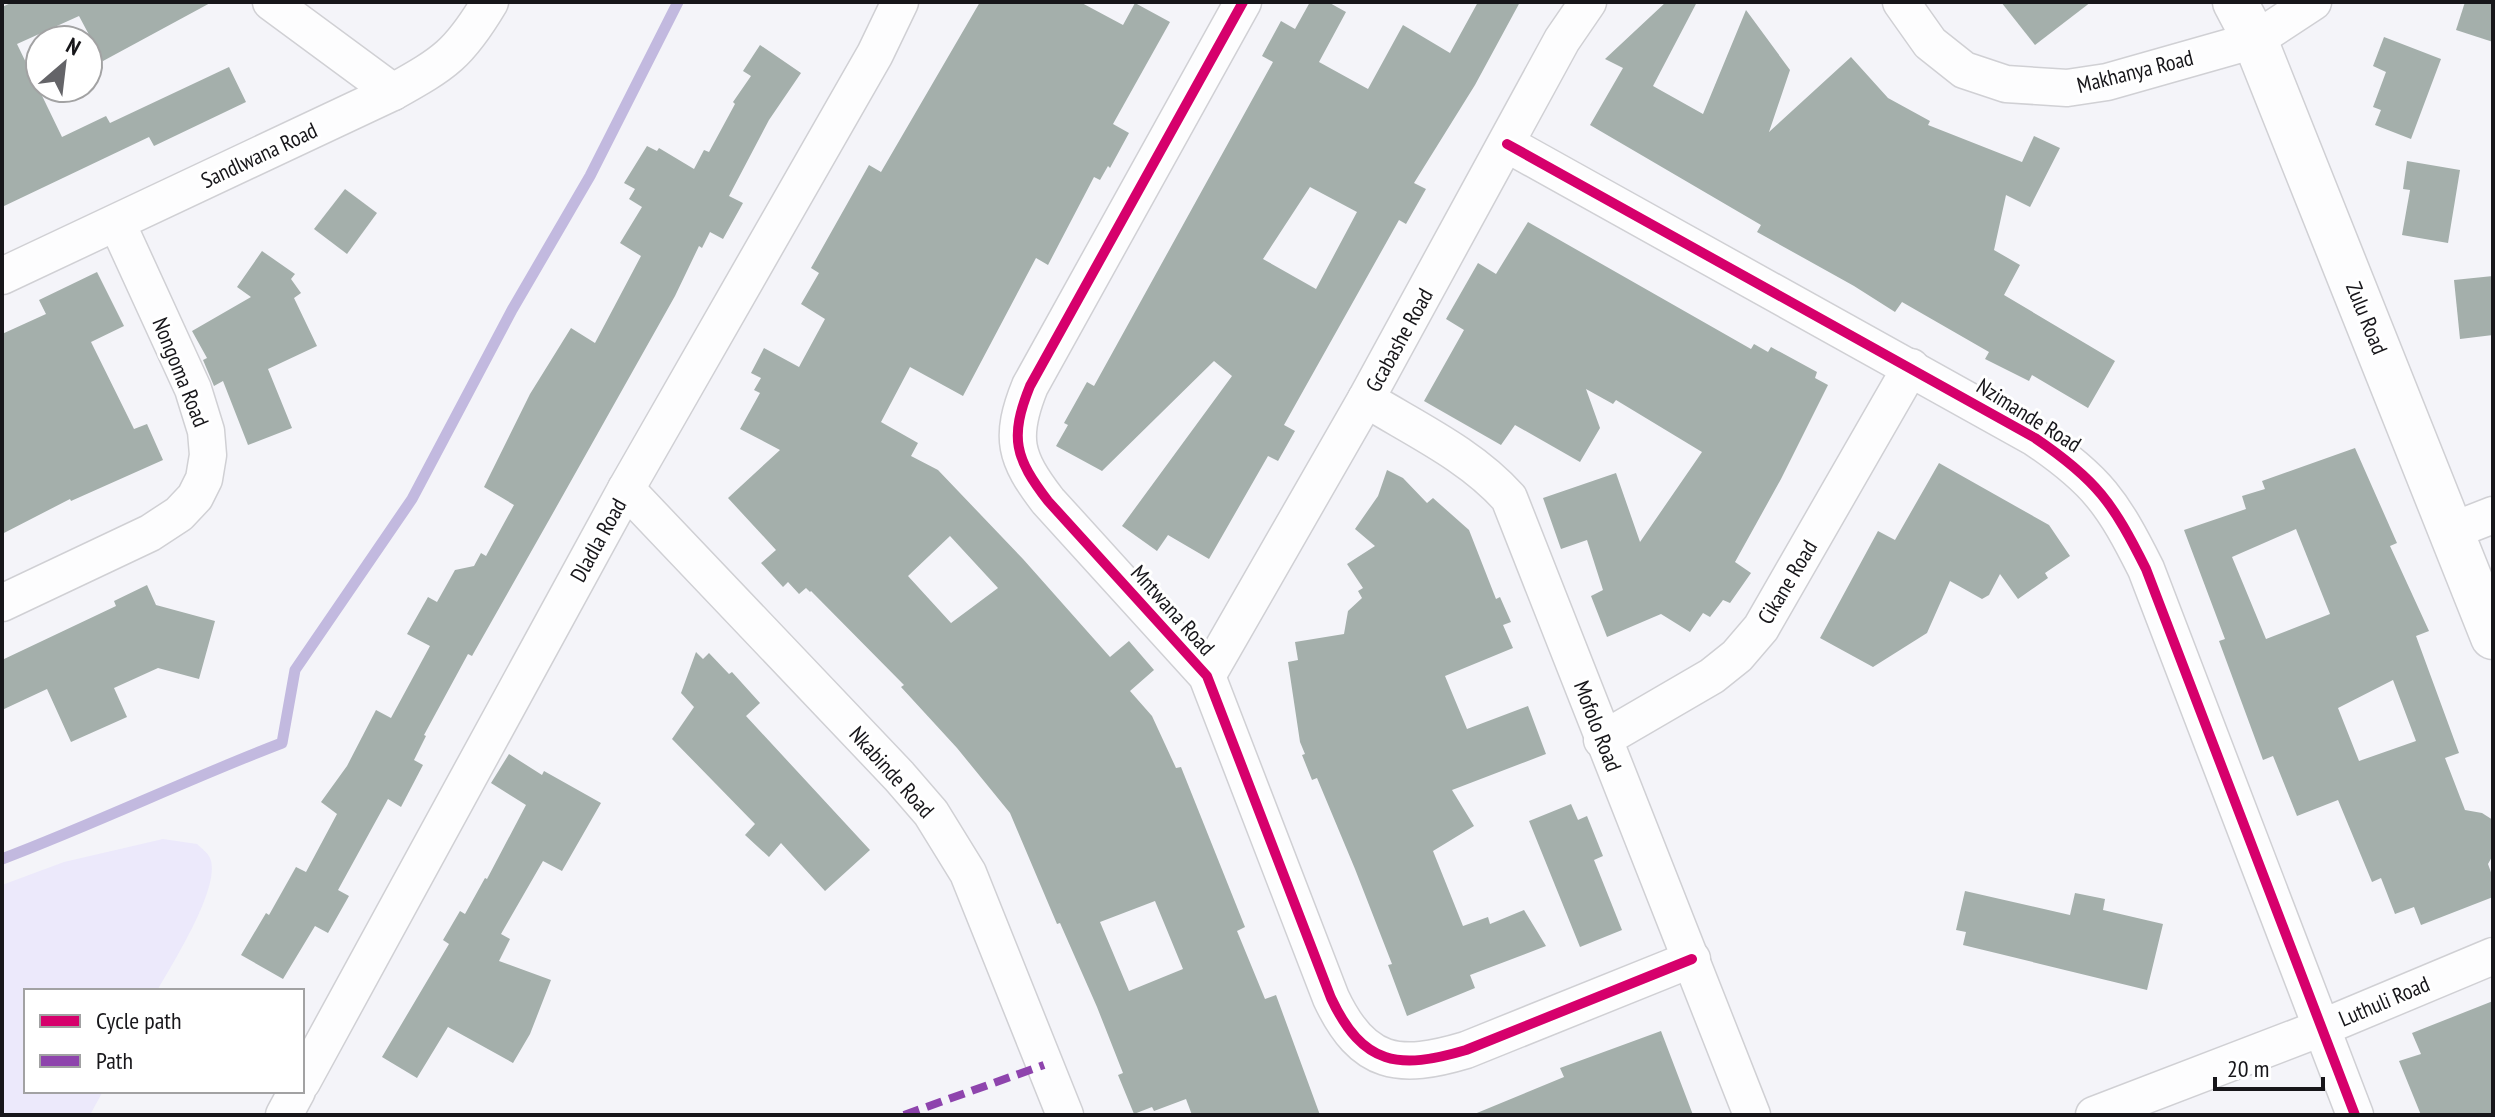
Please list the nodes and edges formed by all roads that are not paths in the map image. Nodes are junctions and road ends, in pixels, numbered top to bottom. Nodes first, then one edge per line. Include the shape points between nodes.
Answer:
1 (271, 2) edge
2 (490, 2) edge
3 (900, 2) edge
4 (1243, 2) edge
5 (1588, 2) edge
6 (1901, 2) edge
7 (2235, 2) edge
8 (2313, 2) edge
9 (2255, 40) junction
10 (393, 92) junction
11 (1507, 144) junction
12 (117, 223) junction
13 (2, 276) edge
14 (1911, 367) junction
15 (1366, 399) junction
16 (626, 489) junction
17 (2493, 515) edge
18 (2452, 531) junction
19 (2, 603) edge
20 (2493, 637) edge
21 (1207, 676) junction
22 (1602, 740) junction
23 (2493, 956) edge
24 (1692, 959) junction
25 (2321, 1028) junction
26 (304, 1078) edge
27 (296, 1093) edge
28 (284, 1115) edge
29 (1065, 1115) edge
30 (1752, 1115) edge
31 (2094, 1115) edge
32 (2355, 1115) edge

1 - 10 street
2 - 10 street, Sandlwana Road via 454,54
3 - 16 street, Dladla Road
4 - 21 street, Mntwana Road via 1030,386 1017,428 1026,472 1048,501
5 - 11 street, Gcabashe Road
6 - 9 street, Makhanya Road via 1945,56 1964,70 2006,84 2067,88 2107,82
7 - 9 street, Zulu Road
8 - 9 street, Makhanya Road
9 - 18 street, Zulu Road
10 - 12 street, Sandlwana Road
11 - 14 street, Nzimande Road
11 - 15 street, Gcabashe Road
12 - 13 street, Sandlwana Road
12 - 19 street, Nongoma Road via 193,389 206,431 204,479 179,514 150,533
14 - 22 street, Cikane Road via 1761,628 1712,676
14 - 25 street, Nzimande Road via 2057,453 2110,503 2146,569
15 - 21 street, Gcabashe Road
15 - 22 street, Mofolo Road via 1468,461 1509,498
16 - 26 street, Dladla Road
16 - 29 street, Nkabinde Road via 931,813 968,873
17 - 18 street
18 - 20 street, Zulu Road
21 - 24 street, Mntwana Road via 1331,998 1352,1033 1382,1056 1414,1062 1466,1050
22 - 24 street, Mofolo Road
23 - 25 street, Luthuli Road
24 - 30 street, Mofolo Road
25 - 31 street, Luthuli Road
25 - 32 street, Nzimande Road
27 - 28 street

